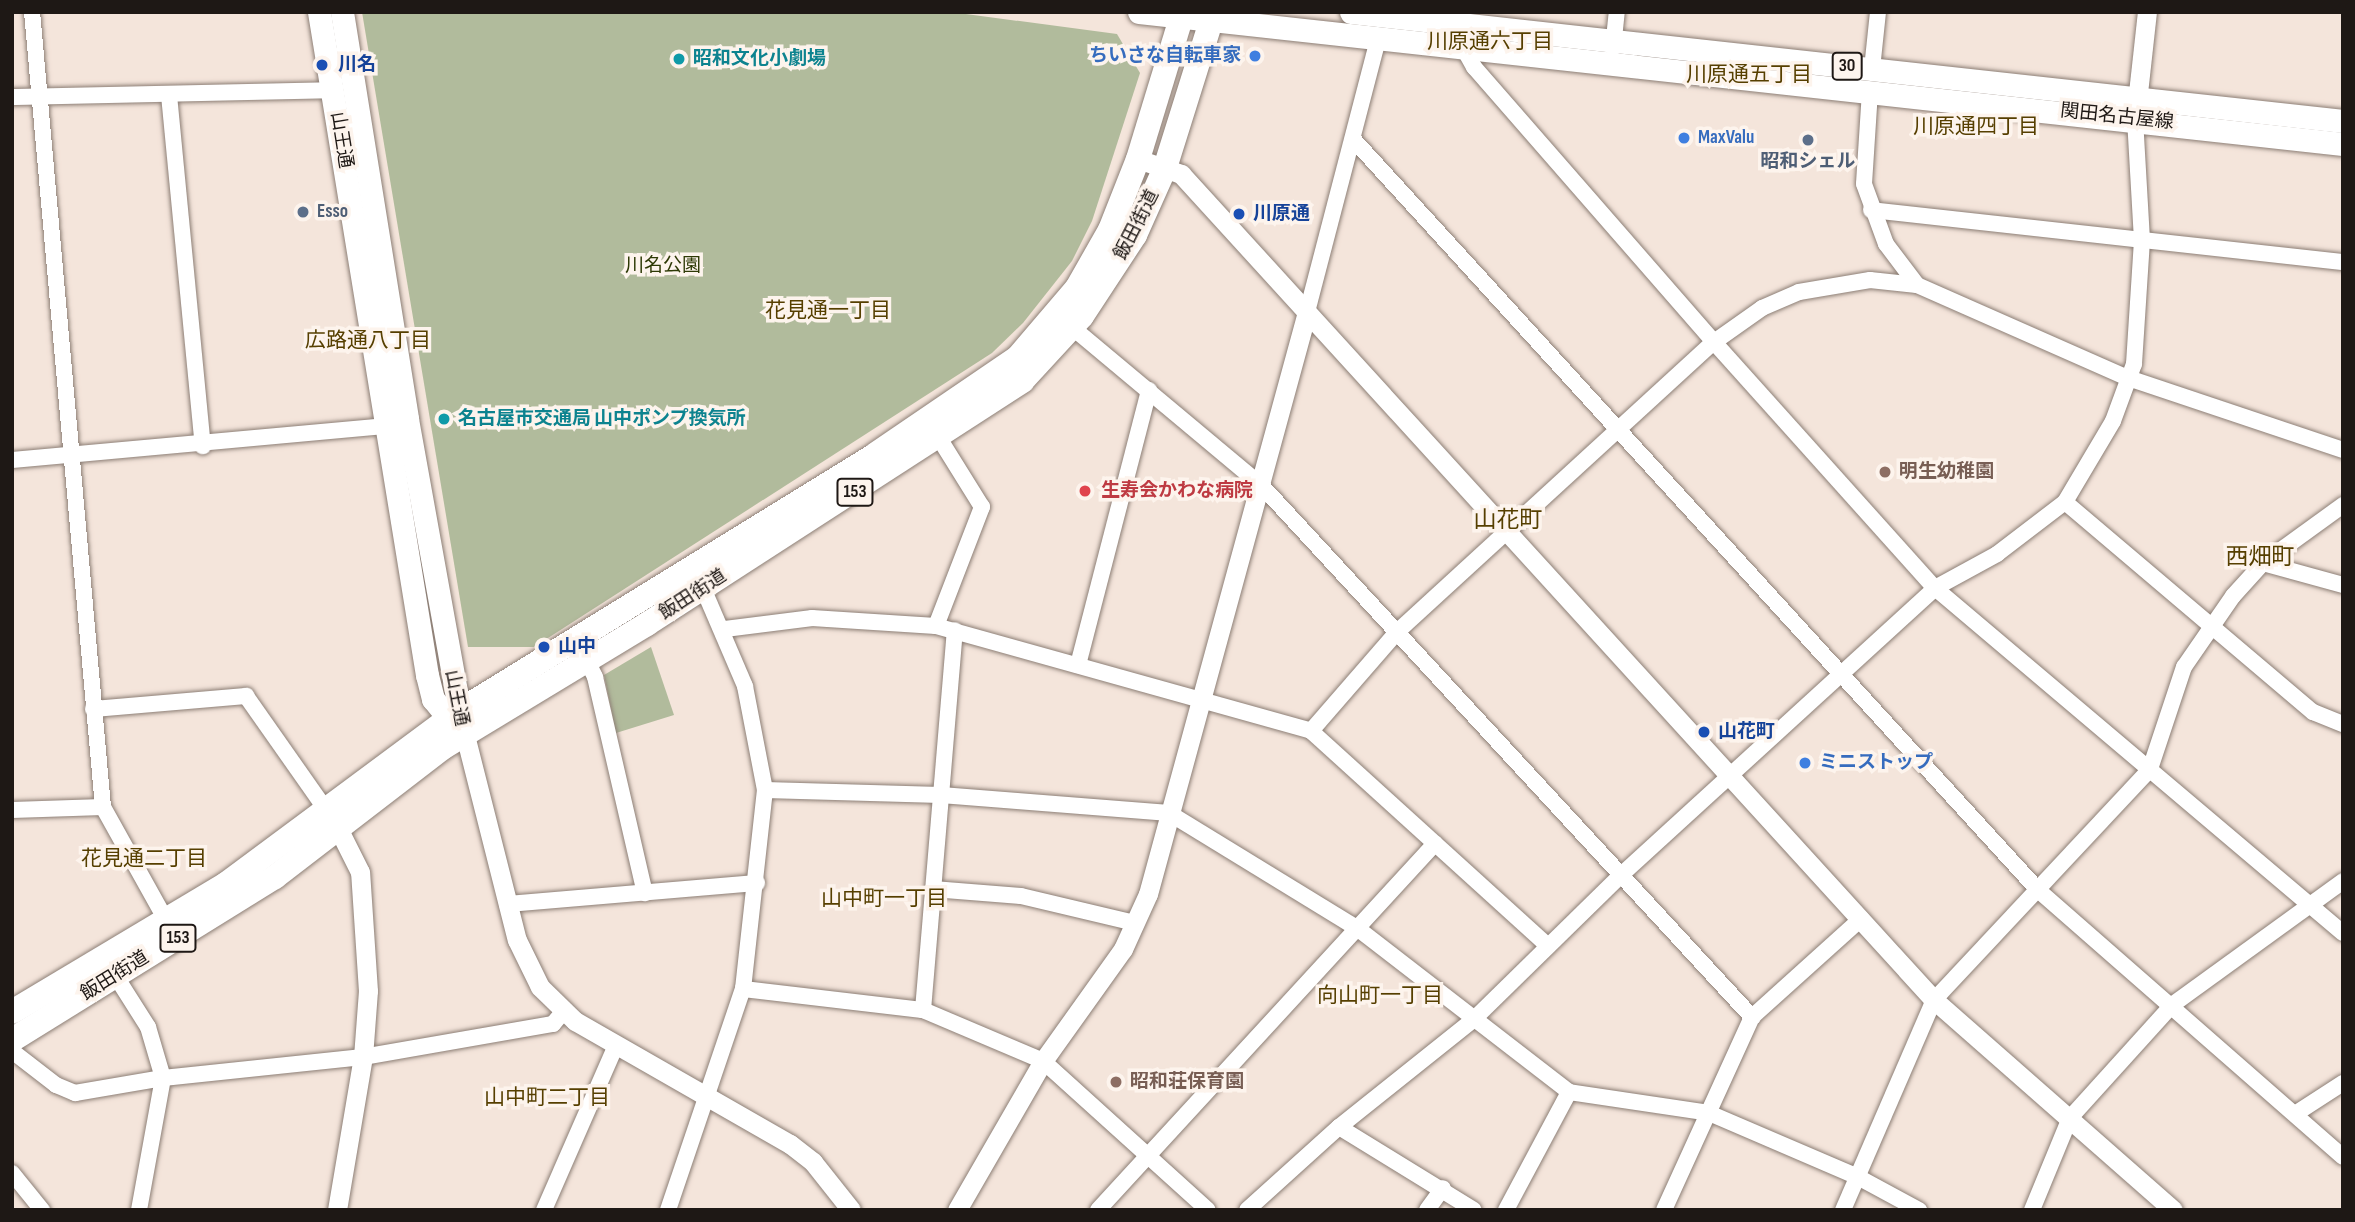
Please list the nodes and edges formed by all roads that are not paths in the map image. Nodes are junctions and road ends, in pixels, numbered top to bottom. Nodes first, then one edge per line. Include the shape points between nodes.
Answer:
1 (32, 12) edge
2 (319, 12) edge
3 (342, 12) edge
4 (1139, 12) edge
5 (1351, 12) edge
6 (1617, 12) edge
7 (1878, 12) edge
8 (2147, 12) edge
9 (1183, 14) edge
10 (1213, 16) edge
11 (1385, 21) edge
12 (1464, 49) junction
13 (1613, 53) junction
14 (1871, 80) junction
15 (333, 90) junction
16 (169, 95) junction
17 (12, 97) edge
18 (39, 97) junction
19 (2137, 108) junction
20 (2343, 121) edge
21 (1353, 139) junction
22 (2343, 144) edge
23 (1138, 159) junction
24 (1165, 168) junction
25 (1871, 210) junction
26 (2142, 240) junction
27 (2343, 262) edge
28 (1917, 285) junction
29 (1307, 312) junction
30 (1073, 328) junction
31 (1714, 342) junction
32 (2128, 378) junction
33 (1149, 390) junction
34 (387, 426) junction
35 (1619, 429) junction
36 (939, 439) junction
37 (202, 446) junction
38 (2343, 450) edge
39 (69, 456) junction
40 (12, 460) edge
41 (1262, 486) junction
42 (2065, 502) junction
43 (2343, 505) edge
44 (1509, 532) junction
45 (2263, 562) junction
46 (2343, 586) edge
47 (704, 588) junction
48 (1935, 588) junction
49 (936, 626) junction
50 (2213, 626) junction
51 (724, 629) junction
52 (955, 630) junction
53 (1397, 632) junction
54 (587, 662) junction
55 (1078, 665) junction
56 (1842, 673) junction
57 (1204, 701) junction
58 (93, 709) junction
59 (457, 722) junction
60 (2343, 724) edge
61 (1311, 731) junction
62 (2150, 769) junction
63 (1731, 777) junction
64 (765, 790) junction
65 (941, 795) junction
66 (103, 807) junction
67 (12, 810) edge
68 (1169, 813) junction
69 (332, 819) junction
70 (1435, 844) junction
71 (1620, 876) junction
72 (2343, 881) edge
73 (757, 883) junction
74 (933, 889) junction
75 (2038, 890) junction
76 (645, 893) junction
77 (507, 904) junction
78 (2312, 906) junction
79 (1861, 919) junction
80 (166, 920) junction
81 (1135, 923) junction
82 (1357, 928) junction
83 (2343, 933) edge
84 (1548, 946) junction
85 (115, 975) junction
86 (743, 989) junction
87 (1934, 1000) junction
88 (2172, 1005) junction
89 (923, 1010) junction
90 (12, 1012) edge
91 (562, 1012) junction
92 (1752, 1017) junction
93 (1473, 1020) junction
94 (12, 1040) edge
95 (616, 1045) junction
96 (12, 1051) edge
97 (363, 1057) junction
98 (1043, 1061) junction
99 (163, 1078) junction
100 (2343, 1083) edge
101 (1569, 1092) junction
102 (707, 1096) junction
103 (1709, 1113) junction
104 (2295, 1114) junction
105 (2070, 1118) junction
106 (1339, 1128) junction
107 (1147, 1156) junction
108 (2343, 1157) edge
109 (12, 1173) edge
110 (1856, 1176) junction
111 (1443, 1188) junction
112 (42, 1210) edge
113 (139, 1210) edge
114 (337, 1210) edge
115 (544, 1210) edge
116 (668, 1210) edge
117 (851, 1210) edge
118 (957, 1210) edge
119 (1098, 1210) edge
120 (1208, 1210) edge
121 (1247, 1210) edge
122 (1427, 1210) edge
123 (1474, 1210) edge
124 (1506, 1210) edge
125 (1664, 1210) edge
126 (1843, 1210) edge
127 (1919, 1210) edge
128 (2032, 1210) edge
129 (2173, 1210) edge

1 - 18 street
2 - 15 main road, 山王通
3 - 59 main road, 山王通
4 - 9 main road, 関田名古屋線 / 30
5 - 11 main road, 関田名古屋線 / 30
6 - 13 street
7 - 14 street
8 - 19 street
9 - 10 main road, 関田名古屋線 / 30
9 - 23 highway, 飯田街道 / 153
10 - 11 main road, 関田名古屋線 / 30
10 - 24 highway, 飯田街道 / 153
11 - 12 main road, 関田名古屋線 / 30
11 - 13 main road, 関田名古屋線 / 30
11 - 21 street
12 - 13 main road, 関田名古屋線 / 30
12 - 31 street
13 - 14 main road, 関田名古屋線 / 30
14 - 19 main road, 関田名古屋線 / 30
14 - 25 street via 1864,184
15 - 16 street
15 - 34 main road, 山王通
16 - 18 street
16 - 37 street
17 - 18 street
18 - 39 street
19 - 20 main road, 関田名古屋線 / 30
19 - 22 main road, 関田名古屋線 / 30
19 - 26 street
21 - 29 street
21 - 35 street
23 - 24 street
23 - 59 highway, 飯田街道 / 153 via 1110,230 1077,288 1042,332 999,372
24 - 29 street via 1181,174
24 - 30 highway, 飯田街道 / 153 via 1135,234
25 - 26 street
25 - 28 street via 1886,244
26 - 27 street
26 - 32 street via 2140,309
28 - 31 street via 1870,280 1799,292 1762,308
28 - 32 street
29 - 41 street
29 - 44 street
30 - 33 street
30 - 36 highway, 飯田街道 / 153 via 1022,381
31 - 35 street
31 - 48 street
32 - 38 street
32 - 42 street via 2107,434
33 - 41 street
33 - 55 street
34 - 37 street
34 - 59 main road, 山王通 via 427,675 433,699
35 - 44 street
35 - 56 street
36 - 47 highway, 飯田街道 / 153
36 - 49 street via 982,507
37 - 39 street
39 - 40 street
39 - 58 street
41 - 53 street
41 - 57 street
42 - 48 street via 1997,554
42 - 50 street
43 - 45 street
44 - 53 street
44 - 63 street
45 - 46 street
45 - 50 street
47 - 51 street
47 - 54 highway, 飯田街道 / 153
48 - 56 street
48 - 62 street
49 - 51 street via 812,618
49 - 52 street
50 - 60 street via 2313,712
50 - 62 street via 2184,667
51 - 64 street via 744,686
52 - 55 street
52 - 65 street
53 - 61 street
53 - 71 street
54 - 59 highway, 飯田街道 / 153
54 - 76 street via 595,677
55 - 57 street
56 - 63 street
56 - 75 street
57 - 61 street
57 - 68 street
58 - 66 street
58 - 69 street via 246,696
59 - 69 highway, 飯田街道 / 153
59 - 77 street
61 - 70 street
62 - 75 street
62 - 78 street
63 - 71 street
63 - 79 street
64 - 65 street
64 - 73 street
65 - 68 street
65 - 74 street
66 - 67 street
66 - 80 street
68 - 81 street
68 - 82 street
69 - 80 highway, 飯田街道 / 153
69 - 85 highway, 飯田街道 / 153 via 265,883
69 - 97 street via 356,863 364,900 368,991
70 - 82 street
70 - 84 street
71 - 84 street
71 - 92 street
72 - 78 street
73 - 76 street
73 - 86 street
74 - 81 street via 1021,896
74 - 89 street
75 - 87 street
75 - 88 street
76 - 77 street
77 - 91 street via 531,974
78 - 83 street
78 - 88 street
79 - 87 street
79 - 92 street
80 - 90 highway, 飯田街道 / 153
81 - 98 street via 1118,956
82 - 93 street
82 - 107 street
84 - 93 street
85 - 94 highway, 飯田街道 / 153
85 - 99 street via 148,1027
86 - 89 street
86 - 102 street
87 - 105 street
87 - 110 street
88 - 104 street
88 - 105 street
89 - 98 street
91 - 95 street
91 - 97 street via 553,1024
92 - 103 street
93 - 101 street
93 - 106 street
95 - 102 street
95 - 115 street
96 - 99 street via 56,1085 75,1093
97 - 99 street
97 - 114 street
98 - 107 street
98 - 118 street
99 - 113 street
100 - 104 street
101 - 103 street
101 - 124 street
102 - 116 street
102 - 117 street via 813,1162
103 - 110 street
103 - 125 street
104 - 108 street
105 - 128 street
105 - 129 street
106 - 111 street
106 - 121 street
107 - 119 street
107 - 120 street
109 - 112 street
110 - 126 street
110 - 127 street
111 - 122 street
111 - 123 street

